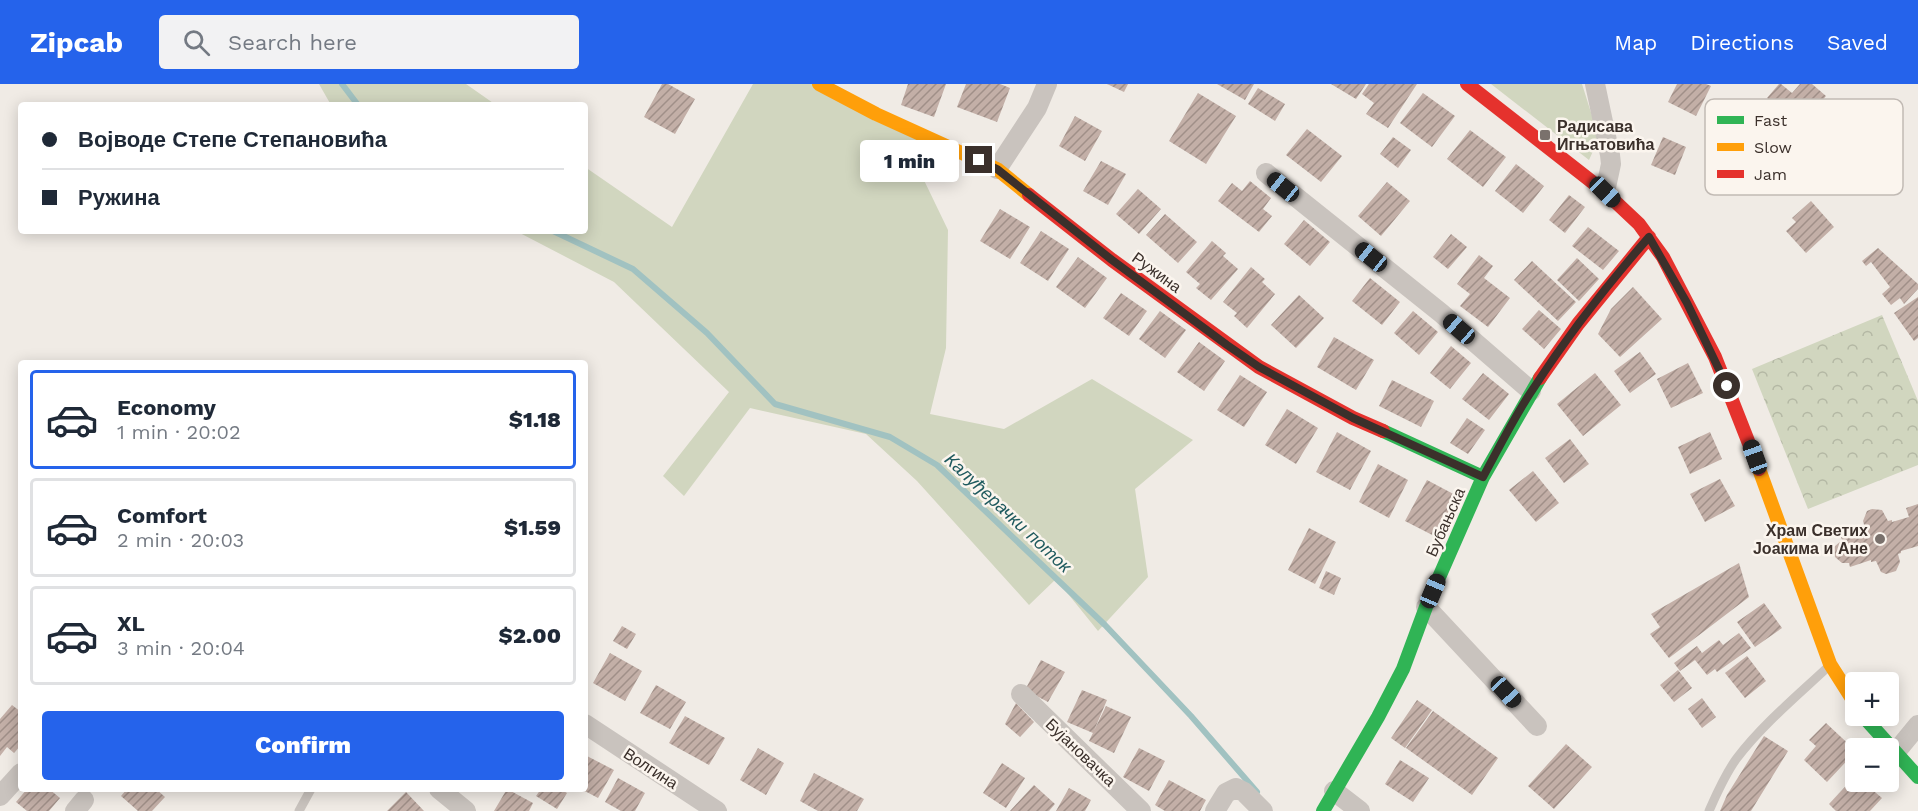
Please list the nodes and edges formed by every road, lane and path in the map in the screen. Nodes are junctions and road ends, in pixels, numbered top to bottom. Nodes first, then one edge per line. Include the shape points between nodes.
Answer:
1 (819, 84) edge
2 (1047, 84) edge
3 (1467, 84) edge
4 (1595, 84) edge
5 (997, 169) junction
6 (1266, 173) dead end
7 (1605, 192) junction
8 (1649, 237) junction
9 (1531, 391) junction
10 (1483, 477) junction
11 (1426, 607) junction
12 (1830, 664) junction
13 (1845, 688) edge
14 (1021, 694) dead end
15 (1918, 725) edge
16 (588, 726) edge
17 (1537, 726) dead end
18 (1872, 726) edge
19 (1883, 738) edge
20 (1899, 749) edge
21 (1899, 756) edge
22 (18, 776) edge
23 (1918, 777) edge
24 (1334, 791) junction
25 (309, 792) edge
26 (444, 792) edge
27 (0, 796) edge
28 (299, 811) edge
29 (466, 811) edge
30 (717, 811) edge
31 (1141, 811) edge
32 (1215, 811) edge
33 (1263, 811) edge
34 (1323, 811) edge
35 (1360, 811) edge
36 (1709, 811) edge

1 - 5 street, Ружина
2 - 5 street via 1037,108
3 - 7 street
4 - 7 street via 1611,164
5 - 10 street, Ружина via 1112,260 1259,367 1353,418
6 - 9 street via 1441,313
7 - 8 street
8 - 9 street, Бубањска via 1578,324
8 - 12 street via 1687,303 1727,386
9 - 10 street, Бубањска
10 - 11 street, Бубањска
11 - 17 street
11 - 24 street, Бубањска via 1402,669
12 - 13 street
12 - 36 lane via 1737,758
14 - 31 street, Бујановачка
15 - 20 street
16 - 30 street, Волгина
18 - 19 street
21 - 23 street
22 - 27 street
24 - 34 street, Бубањска
24 - 35 street
25 - 28 lane
26 - 29 street
32 - 33 street via 1226,793 1236,789

